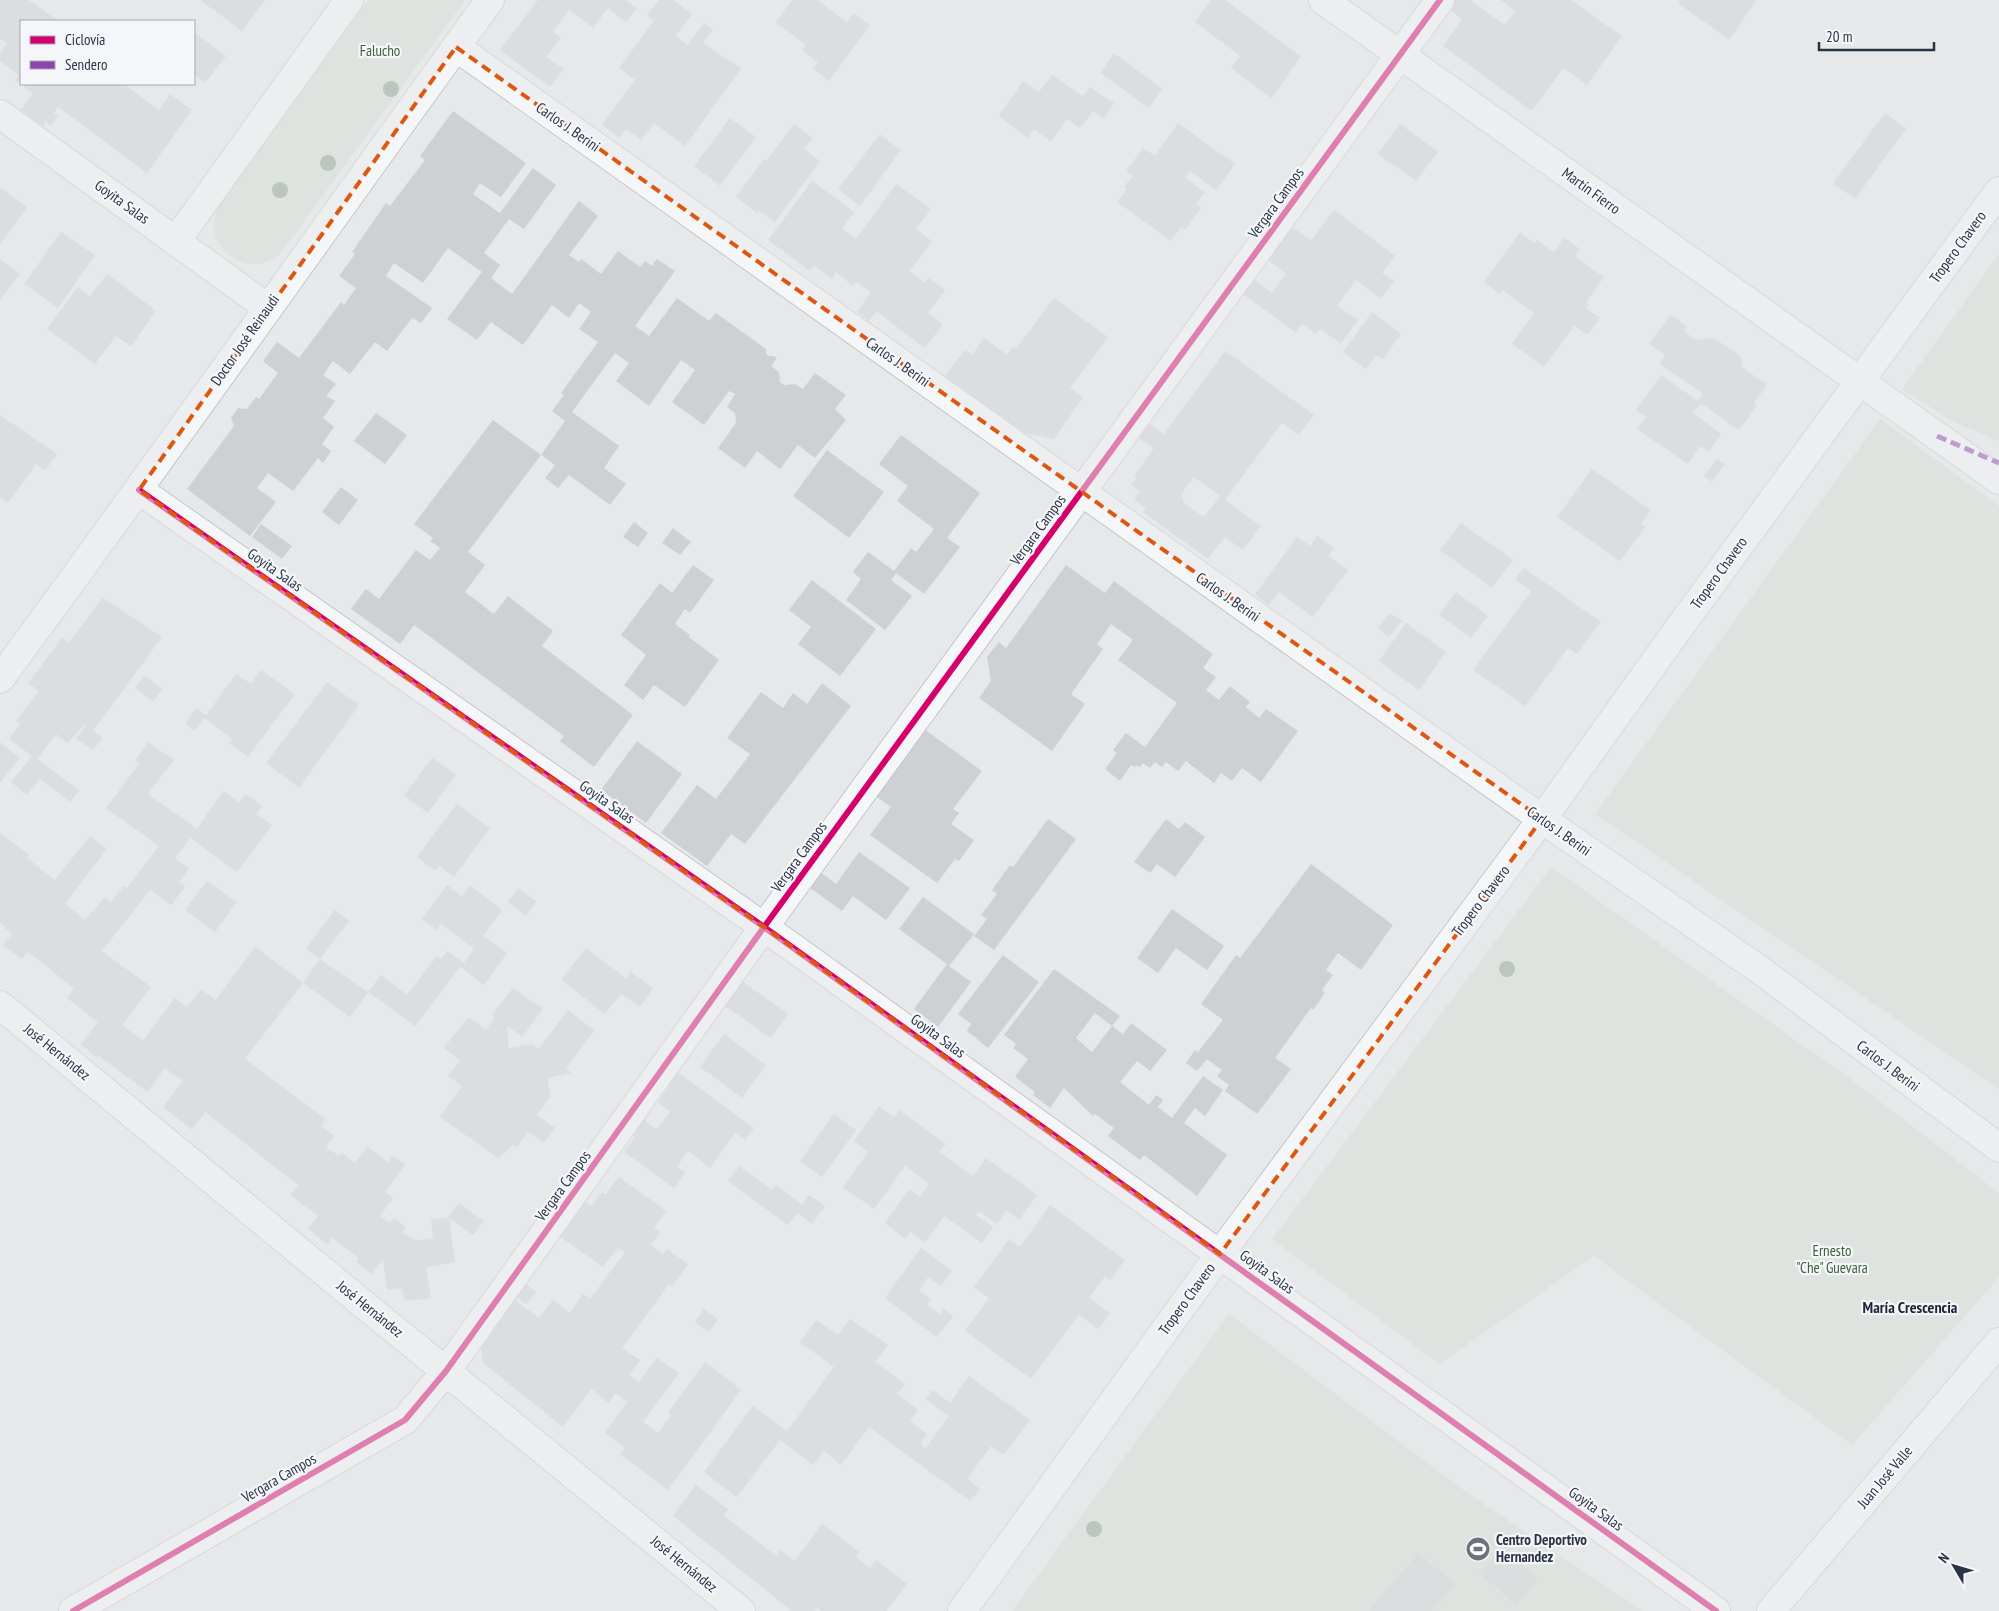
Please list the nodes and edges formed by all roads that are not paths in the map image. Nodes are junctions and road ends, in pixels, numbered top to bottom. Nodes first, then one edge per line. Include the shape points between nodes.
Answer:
1 (349, 0) edge
2 (490, 0) edge
3 (1324, 0) edge
4 (1440, 0) edge
5 (456, 48) junction
6 (1400, 54) junction
7 (0, 114) edge
8 (1999, 191) edge
9 (176, 241) junction
10 (268, 308) junction
11 (1859, 382) junction
12 (1999, 480) edge
13 (139, 490) junction
14 (1082, 493) junction
15 (0, 679) edge
16 (1542, 819) junction
17 (764, 927) junction
18 (3, 1012) edge
19 (1999, 1148) edge
20 (1220, 1254) junction
21 (1999, 1342) edge
22 (446, 1371) junction
23 (73, 1611) edge
24 (742, 1611) edge
25 (962, 1611) edge
26 (1716, 1611) edge
27 (1771, 1611) edge

1 - 9 street
2 - 5 street, Doctor José Reinaudi
3 - 6 street, Martín Fierro
4 - 6 street, Vergara Campos
5 - 10 street, Doctor José Reinaudi
5 - 14 street, Carlos J. Berini
6 - 11 street, Martín Fierro
6 - 14 street, Vergara Campos
7 - 9 street, Goyita Salas
8 - 11 street, Tropero Chavero
9 - 10 street, Goyita Salas
10 - 13 street, Doctor José Reinaudi
11 - 12 street, Martín Fierro
11 - 16 street, Tropero Chavero
13 - 15 street, Doctor José Reinaudi
13 - 17 street, Goyita Salas
14 - 16 street, Carlos J. Berini
14 - 17 street, Vergara Campos
16 - 19 street, Carlos J. Berini via 1760,970
16 - 20 street, Tropero Chavero
17 - 20 street, Goyita Salas
17 - 22 street, Vergara Campos
18 - 22 street, José Hernández
20 - 25 street, Tropero Chavero
20 - 26 street, Goyita Salas
21 - 27 street, Juan José Valle
22 - 23 street, Vergara Campos via 405,1420
22 - 24 street, José Hernández

